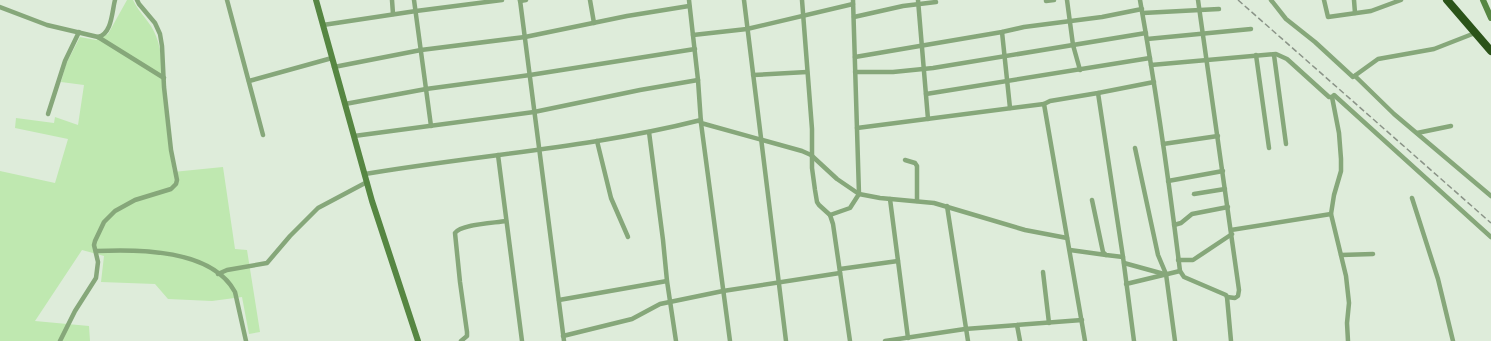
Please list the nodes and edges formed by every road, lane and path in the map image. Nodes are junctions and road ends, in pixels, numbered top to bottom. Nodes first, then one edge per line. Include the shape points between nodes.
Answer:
1 (115, 0) edge
2 (137, 0) edge
3 (227, 0) edge
4 (316, 0) edge
5 (392, 0) edge
6 (414, 0) edge
7 (502, 0) edge
8 (526, 0) edge
9 (590, 0) edge
10 (689, 0) edge
11 (744, 0) edge
12 (802, 0) edge
13 (1054, 0) edge
14 (1067, 0) edge
15 (1140, 0) edge
16 (1198, 0) edge
17 (1271, 0) edge
18 (1324, 0) edge
19 (1354, 0) edge
20 (1401, 0) edge
21 (1448, 0) edge
22 (520, 1) edge
23 (1046, 1) dead end
24 (1486, 1) edge
25 (853, 2) edge
26 (919, 2) edge
27 (936, 2) dead end
28 (689, 6) junction
29 (0, 7) edge
30 (1219, 9) dead end
31 (1200, 10) junction
32 (416, 11) junction
33 (1142, 11) junction
34 (393, 14) junction
35 (1356, 14) junction
36 (803, 15) junction
37 (854, 17) junction
38 (1491, 18) edge
39 (1070, 21) junction
40 (594, 23) junction
41 (323, 26) junction
42 (748, 29) junction
43 (1251, 29) dead end
44 (79, 32) junction
45 (1002, 32) junction
46 (1146, 33) junction
47 (1475, 33) junction
48 (1203, 34) junction
49 (693, 35) junction
50 (98, 36) junction
51 (525, 37) junction
52 (1147, 39) junction
53 (1073, 45) junction
54 (922, 46) junction
55 (694, 49) junction
56 (421, 50) junction
57 (1491, 51) edge
58 (1256, 55) junction
59 (1274, 55) junction
60 (1004, 56) junction
61 (855, 57) junction
62 (332, 58) junction
63 (1150, 58) junction
64 (1207, 59) junction
65 (1151, 64) junction
66 (334, 67) junction
67 (924, 69) junction
68 (1080, 70) junction
69 (807, 72) junction
70 (855, 72) junction
71 (530, 75) junction
72 (753, 75) junction
73 (1354, 76) junction
74 (164, 78) junction
75 (698, 80) junction
76 (249, 81) junction
77 (1008, 81) junction
78 (1154, 82) junction
79 (426, 89) junction
80 (1098, 93) junction
81 (926, 94) junction
82 (1332, 97) junction
83 (345, 104) junction
84 (1044, 104) junction
85 (1010, 108) junction
86 (534, 112) junction
87 (48, 114) dead end
88 (928, 119) junction
89 (701, 122) junction
90 (431, 126) junction
91 (1451, 126) dead end
92 (857, 128) junction
93 (649, 132) junction
94 (1417, 133) junction
95 (263, 135) dead end
96 (354, 136) junction
97 (1218, 136) junction
98 (760, 140) junction
99 (597, 141) junction
100 (1163, 144) junction
101 (1286, 144) dead end
102 (1135, 148) dead end
103 (1269, 148) dead end
104 (539, 150) junction
105 (498, 155) junction
106 (811, 156) junction
107 (905, 160) dead end
108 (1223, 171) junction
109 (365, 174) junction
110 (1168, 181) junction
111 (366, 182) junction
112 (1225, 189) junction
113 (858, 194) junction
114 (1194, 194) dead end
115 (1491, 196) edge
116 (1412, 198) dead end
117 (890, 199) junction
118 (1092, 200) dead end
119 (917, 201) junction
120 (947, 206) junction
121 (1228, 207) junction
122 (1331, 214) junction
123 (830, 215) junction
124 (506, 221) junction
125 (1174, 224) junction
126 (1231, 232) junction
127 (628, 236) dead end
128 (1491, 237) edge
129 (1067, 238) junction
130 (1070, 250) junction
131 (96, 251) junction
132 (1373, 254) dead end
133 (1106, 255) junction
134 (1341, 255) junction
135 (1123, 257) junction
136 (1178, 260) junction
137 (898, 261) junction
138 (1124, 263) junction
139 (840, 271) junction
140 (1180, 271) junction
141 (1043, 272) dead end
142 (218, 274) junction
143 (1166, 274) junction
144 (667, 280) junction
145 (778, 283) junction
146 (1126, 284) junction
147 (723, 291) junction
148 (1227, 297) junction
149 (559, 300) junction
150 (670, 302) junction
151 (1082, 320) junction
152 (1049, 323) junction
153 (1017, 325) junction
154 (965, 329) junction
155 (908, 338) junction
156 (564, 339) edge
157 (60, 341) edge
158 (246, 341) edge
159 (418, 341) edge
160 (461, 341) edge
161 (522, 341) edge
162 (676, 341) edge
163 (730, 341) edge
164 (786, 341) edge
165 (850, 341) edge
166 (885, 341) edge
167 (889, 341) edge
168 (968, 341) edge
169 (1020, 341) edge
170 (1085, 341) edge
171 (1134, 341) edge
172 (1175, 341) edge
173 (1231, 341) edge
174 (1348, 341) edge
175 (1453, 341) edge

1 - 50 street via 107,32
2 - 74 street via 160,34
3 - 76 street
4 - 41 street
5 - 34 street
6 - 32 street
7 - 32 street
8 - 22 street
9 - 40 street
10 - 28 street
11 - 42 street
12 - 36 street
13 - 23 street
14 - 39 street
15 - 33 street
16 - 31 street
17 - 73 street via 1286,19
18 - 35 street via 1328,18
19 - 35 street
20 - 35 street via 1376,10
21 - 47 highway
22 - 51 street
24 - 38 street
25 - 36 street
25 - 37 street
26 - 27 street
26 - 37 street
26 - 54 street
28 - 40 street
28 - 49 street
29 - 44 street via 47,25
30 - 31 street
31 - 33 street
31 - 48 street
32 - 34 street
32 - 56 street
33 - 39 street
33 - 46 street
34 - 41 street
36 - 42 street
36 - 69 street
37 - 61 street
39 - 45 street
39 - 53 street
40 - 51 street
41 - 62 street
42 - 49 street
42 - 72 street
43 - 48 street
44 - 50 street
44 - 87 street via 65,60
45 - 54 street
45 - 60 street
46 - 52 street
46 - 53 street
47 - 57 highway
47 - 73 street via 1434,49 1378,59
48 - 52 street
48 - 64 street
49 - 55 street
50 - 74 street
51 - 56 street
51 - 71 street
52 - 63 street
53 - 60 street
53 - 68 street
54 - 61 street
54 - 67 street
55 - 71 street
55 - 75 street
56 - 66 street
56 - 79 street
58 - 59 street
58 - 64 street
58 - 103 street
59 - 82 street via 1287,58
59 - 101 street
60 - 67 street
60 - 77 street
61 - 70 street
62 - 66 street
62 - 76 street
63 - 65 street
63 - 68 street
64 - 65 street
64 - 97 street
65 - 78 street
66 - 83 street
67 - 70 street
67 - 81 street
68 - 77 street
69 - 72 street
69 - 106 street via 812,129
70 - 92 street
71 - 79 street
71 - 86 street
72 - 98 street
73 - 94 street
74 - 131 street via 176,184 171,189 135,200 108,216 96,236
75 - 86 street
75 - 89 street
76 - 95 street
77 - 81 street
77 - 85 street
78 - 80 street
78 - 100 street
79 - 83 street
79 - 90 street
80 - 84 street
80 - 135 street
81 - 88 street
82 - 122 street via 1339,133 1341,171
82 - 128 street via 1334,95
83 - 96 street
84 - 85 street
84 - 129 street
85 - 88 street
86 - 90 street
86 - 104 street
88 - 92 street
89 - 93 street
89 - 98 street
89 - 147 street
90 - 96 street
91 - 94 street
92 - 113 street
93 - 99 street
93 - 144 street
94 - 115 street
96 - 109 street
97 - 100 street
97 - 108 street
98 - 106 street via 791,147
98 - 145 street
99 - 104 street
99 - 127 street via 611,198
100 - 110 street
102 - 143 street via 1158,255
104 - 105 street
104 - 149 street
105 - 109 street
105 - 124 street
106 - 113 street
106 - 123 street via 817,202
107 - 119 street via 914,162 917,166
108 - 110 street
108 - 112 street
109 - 111 street
110 - 125 street
111 - 142 street via 318,208 267,263
111 - 159 street
112 - 114 street
112 - 121 street
113 - 117 street
113 - 123 street via 850,208
116 - 175 street via 1438,279
117 - 119 street
117 - 137 street
118 - 133 street via 1103,252
119 - 120 street
120 - 129 street via 1025,230
120 - 154 street
121 - 125 street via 1192,214 1181,223
121 - 126 street
122 - 126 street
122 - 134 street
123 - 139 street
124 - 160 street via 461,228 455,233 468,332
124 - 161 street
125 - 136 street
126 - 136 street via 1193,260
126 - 148 street via 1239,293 1235,298
129 - 130 street
130 - 133 street
130 - 151 street
131 - 142 street via 129,249 177,255 193,259
131 - 157 street via 96,278
132 - 134 street
133 - 135 street
134 - 174 street via 1348,296
135 - 138 street
136 - 140 street
137 - 139 street
137 - 155 street
138 - 143 street
138 - 146 street
139 - 145 street
139 - 165 street
140 - 143 street
140 - 148 street via 1184,278 1224,293
141 - 152 street
142 - 158 street via 235,292
143 - 146 street
143 - 172 street
144 - 149 street
144 - 150 street
145 - 147 street
145 - 164 street
146 - 171 street
147 - 150 street
147 - 163 street
148 - 173 street
149 - 156 street
150 - 156 street via 655,306 641,316
150 - 162 street
151 - 152 street
151 - 170 street
152 - 153 street
153 - 154 street
153 - 169 street
154 - 155 street
154 - 168 street
155 - 167 street
166 - 167 street

